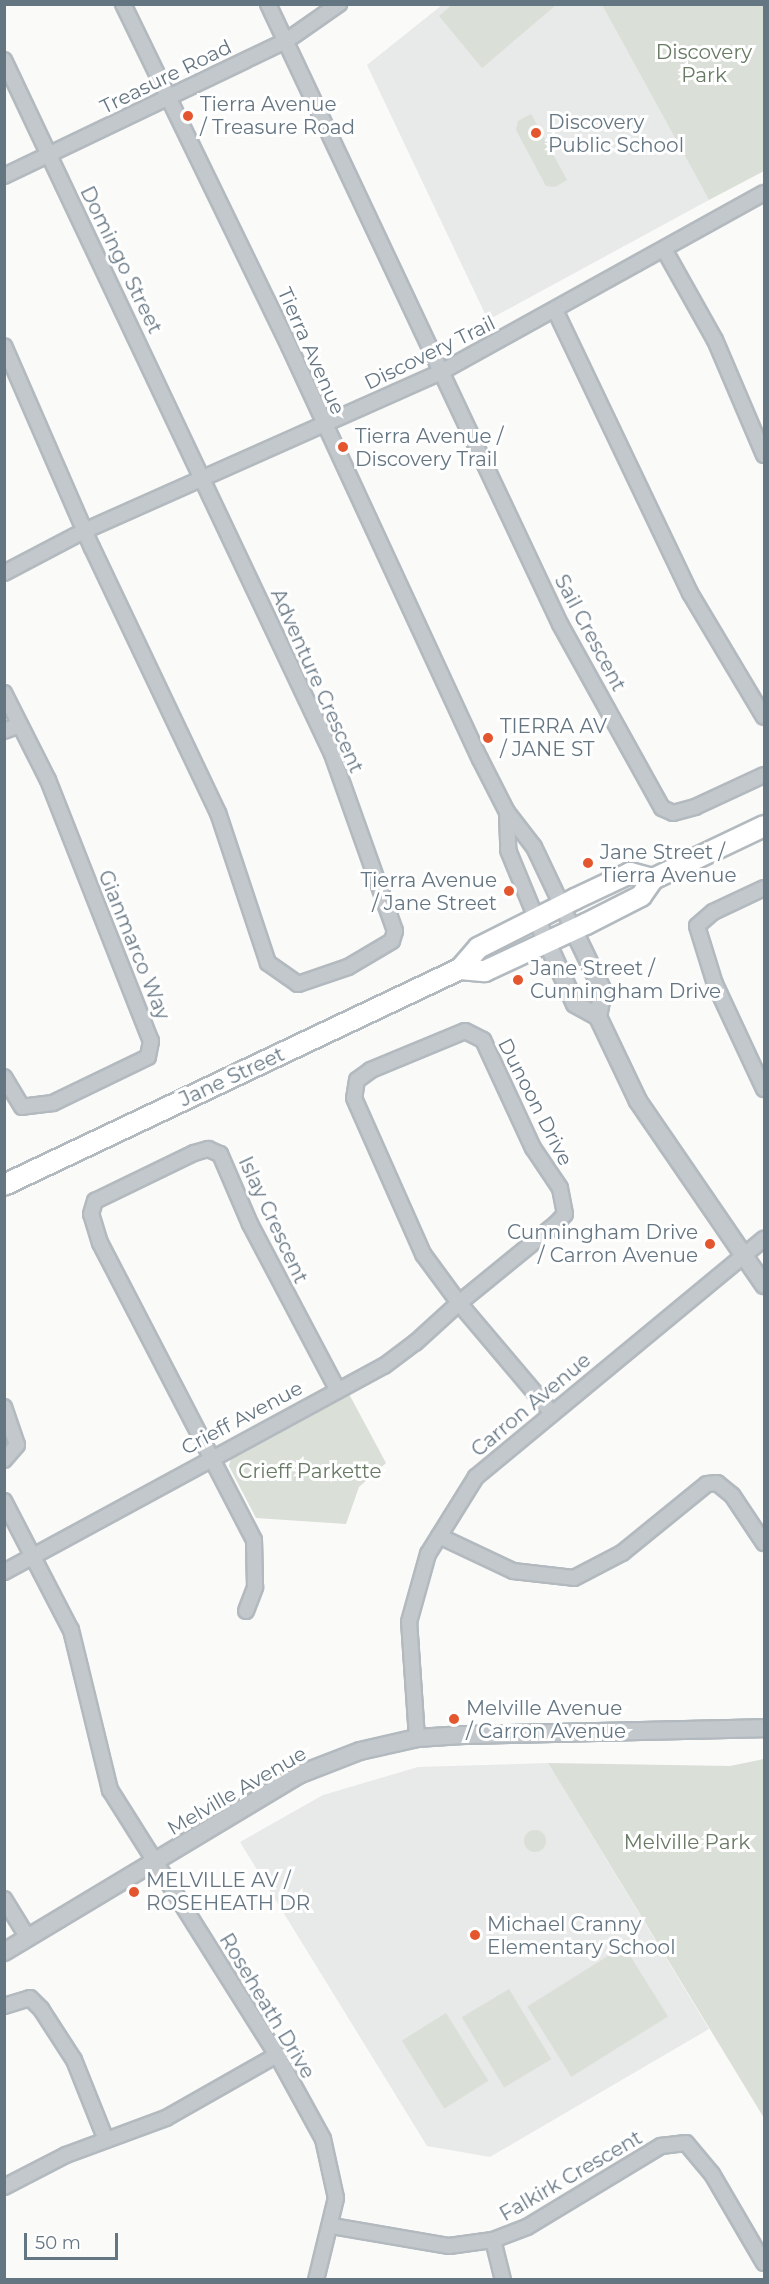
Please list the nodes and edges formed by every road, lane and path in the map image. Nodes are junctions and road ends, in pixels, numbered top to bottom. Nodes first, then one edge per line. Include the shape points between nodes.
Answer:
1 (123, 4) edge
2 (268, 4) edge
3 (339, 4) edge
4 (286, 41) junction
5 (4, 60) edge
6 (168, 96) junction
7 (51, 158) junction
8 (4, 176) edge
9 (765, 193) edge
10 (665, 251) junction
11 (556, 312) junction
12 (4, 346) edge
13 (441, 372) junction
14 (322, 425) junction
15 (765, 455) edge
16 (203, 477) junction
17 (84, 531) junction
18 (4, 573) edge
19 (4, 693) edge
20 (765, 717) edge
21 (20, 725) junction
22 (4, 731) edge
23 (765, 775) edge
24 (507, 812) junction
25 (765, 826) edge
26 (653, 879) junction
27 (765, 888) edge
28 (562, 905) junction
29 (536, 918) junction
30 (573, 929) junction
31 (548, 942) junction
32 (460, 969) junction
33 (598, 1017) junction
34 (4, 1077) edge
35 (765, 1089) edge
36 (4, 1185) edge
37 (765, 1239) edge
38 (743, 1257) junction
39 (765, 1285) edge
40 (459, 1303) junction
41 (337, 1389) junction
42 (4, 1407) edge
43 (551, 1412) junction
44 (212, 1456) junction
45 (4, 1460) edge
46 (4, 1501) edge
47 (439, 1536) junction
48 (764, 1543) edge
49 (33, 1554) junction
50 (4, 1572) edge
51 (246, 1611) dead end
52 (765, 1728) edge
53 (417, 1738) junction
54 (155, 1863) junction
55 (4, 1899) edge
56 (28, 1938) junction
57 (4, 1952) edge
58 (4, 2006) edge
59 (277, 2055) junction
60 (106, 2140) junction
61 (4, 2187) edge
62 (332, 2226) junction
63 (493, 2240) junction
64 (765, 2264) edge
65 (316, 2280) edge
66 (503, 2280) edge

1 - 6 street, Tierra Avenue
2 - 4 street, Sail Crescent
3 - 4 street, Treasure Road
4 - 6 street, Treasure Road
4 - 13 street, Sail Crescent
5 - 7 street, Domingo Street
6 - 7 street, Treasure Road
6 - 14 street, Tierra Avenue
7 - 8 street, Treasure Road
7 - 16 street, Domingo Street
9 - 10 street, Discovery Trail
10 - 11 street, Discovery Trail
10 - 15 street via 723,358
11 - 13 street, Discovery Trail
11 - 20 street via 690,593
12 - 17 street
13 - 14 street, Discovery Trail
13 - 23 street, Sail Crescent via 560,624 662,808 673,813 695,807
14 - 16 street, Discovery Trail
14 - 24 street, Tierra Avenue
16 - 17 street, Discovery Trail
16 - 17 street, Adventure Crescent via 332,754 395,931 392,941 348,967 298,984 268,963 218,813
17 - 18 street, Discovery Trail
19 - 21 street, Gianmarco Way
21 - 22 street
21 - 34 street, Gianmarco Way via 48,780 151,1041 148,1057 53,1103 22,1107
24 - 28 street, Tierra Avenue via 534,848
24 - 29 street, Tierra Avenue via 508,850
25 - 26 main road, Jane Street
26 - 28 main road, Jane Street via 630,873
26 - 30 main road, Jane Street via 641,896
27 - 35 street via 713,912 697,926 715,984
28 - 29 main road, Jane Street
28 - 30 street, Tierra Avenue
29 - 31 street
29 - 32 main road, Jane Street via 478,948
30 - 31 main road, Jane Street
30 - 33 street via 603,991
31 - 32 main road, Jane Street via 485,971
31 - 33 street via 575,1004
32 - 36 main road, Jane Street
33 - 38 street via 638,1101
37 - 38 street, Carron Avenue
38 - 39 street
38 - 43 street, Carron Avenue
40 - 40 street, Dunoon Drive via 556,1224 565,1208 483,1040 465,1031 371,1070 357,1080 354,1098 406,1223
40 - 41 street, Crieff Avenue via 384,1366
40 - 43 street, Dunoon Drive
41 - 44 street, Crieff Avenue
41 - 44 street, Islay Crescent via 250,1224 220,1154 208,1149 194,1153 106,1192 92,1206 94,1228
42 - 45 street via 17,1445
43 - 47 street, Carron Avenue via 476,1477
44 - 49 street, Crieff Avenue
44 - 51 street via 254,1540 255,1587
46 - 49 street, Roseheath Drive
47 - 48 street via 513,1571 574,1578 622,1553 707,1484 717,1483 732,1495
47 - 53 street, Carron Avenue via 424,1565 409,1622
49 - 50 street, Crieff Avenue
49 - 54 street, Roseheath Drive via 80,1656 110,1790
52 - 53 street, Melville Avenue
53 - 54 street, Melville Avenue via 360,1751 298,1775
54 - 56 street, Melville Avenue
54 - 59 street, Roseheath Drive
55 - 56 street
56 - 57 street, Melville Avenue
58 - 60 street via 30,1998 41,2009 74,2060
59 - 60 street via 184,2110
59 - 62 street, Roseheath Drive via 332,2168
60 - 61 street
62 - 63 street, Falkirk Crescent via 449,2246
62 - 65 street, Roseheath Drive
63 - 64 street, Falkirk Crescent via 526,2227 661,2146 686,2144 712,2174
63 - 66 street

